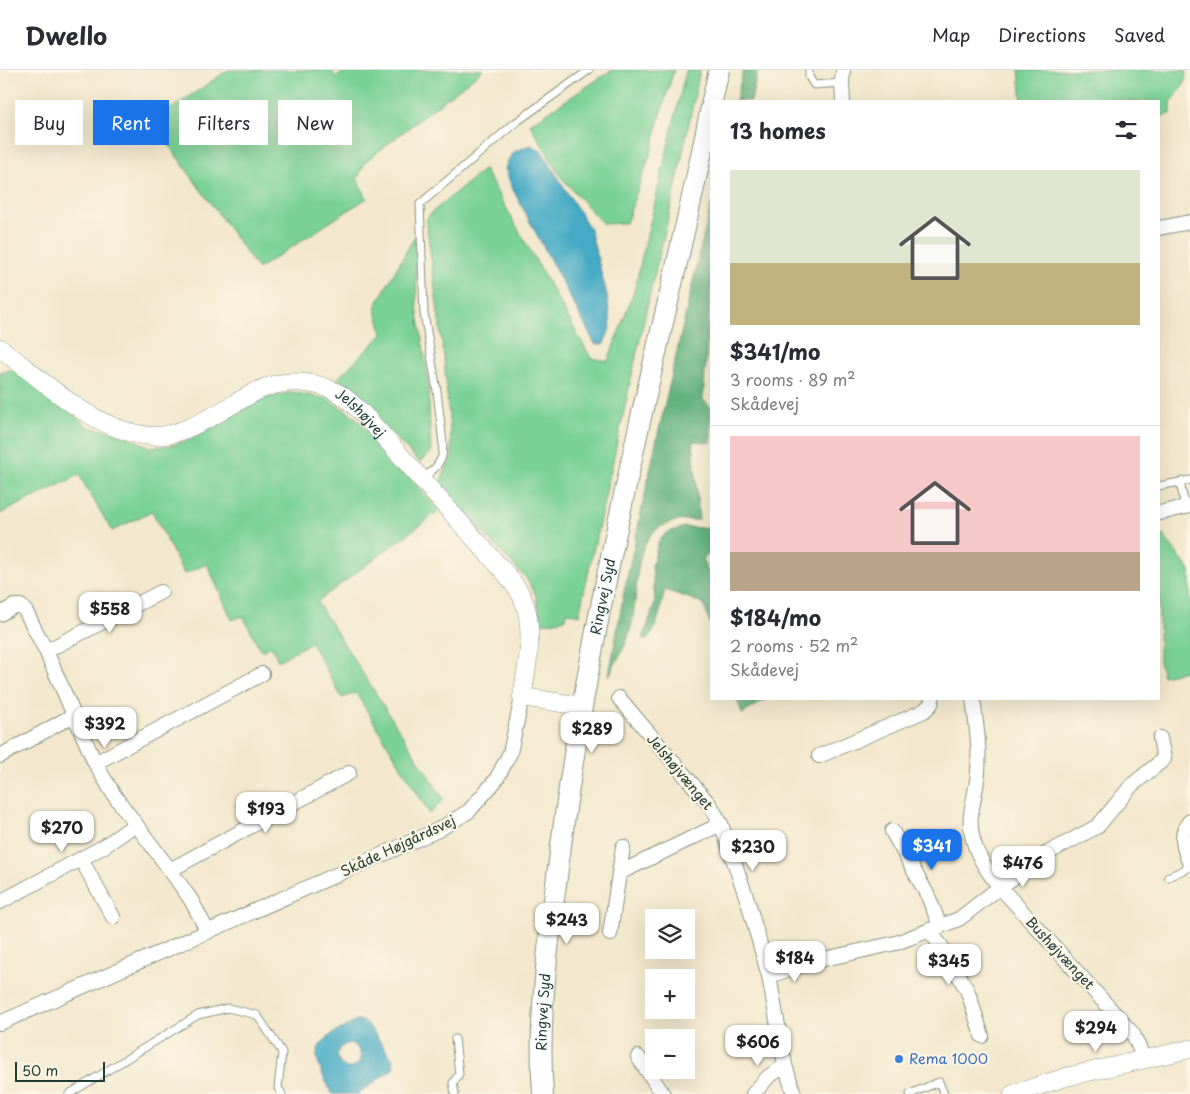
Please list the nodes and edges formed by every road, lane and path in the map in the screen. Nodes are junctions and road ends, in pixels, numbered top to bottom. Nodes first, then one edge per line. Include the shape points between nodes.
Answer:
1 (589, 70) edge
2 (719, 70) edge
3 (809, 70) edge
4 (841, 74) edge
5 (712, 100) edge
6 (843, 100) edge
7 (710, 111) edge
8 (1190, 222) edge
9 (1160, 228) edge
10 (0, 348) edge
11 (422, 480) junction
12 (1190, 480) edge
13 (1180, 482) junction
14 (1160, 486) edge
15 (1188, 506) edge
16 (1160, 513) edge
17 (161, 592) dead end
18 (0, 614) edge
19 (46, 651) junction
20 (262, 674) dead end
21 (522, 697) junction
22 (619, 698) dead end
23 (932, 700) edge
24 (973, 700) edge
25 (582, 706) junction
26 (74, 716) junction
27 (1160, 738) dead end
28 (0, 756) edge
29 (819, 756) dead end
30 (95, 763) junction
31 (349, 773) dead end
32 (1190, 821) edge
33 (136, 824) junction
34 (721, 824) junction
35 (892, 831) dead end
36 (623, 847) dead end
37 (81, 859) junction
38 (1190, 865) edge
39 (170, 870) junction
40 (619, 873) junction
41 (1168, 877) dead end
42 (1000, 887) junction
43 (0, 902) edge
44 (113, 917) dead end
45 (934, 928) junction
46 (208, 932) junction
47 (610, 934) dead end
48 (769, 976) junction
49 (0, 1024) edge
50 (982, 1036) dead end
51 (455, 1039) dead end
52 (1190, 1049) edge
53 (638, 1057) dead end
54 (1144, 1059) junction
55 (786, 1065) junction
56 (69, 1094) edge
57 (282, 1094) edge
58 (455, 1094) edge
59 (543, 1094) edge
60 (664, 1094) edge
61 (753, 1094) edge
62 (794, 1094) edge
63 (910, 1094) edge
64 (944, 1094) edge
65 (1013, 1094) edge

1 - 11 lane via 515,123 420,204 424,313 443,444 442,457
2 - 5 main road
3 - 4 lane via 814,85
4 - 6 street
7 - 25 main road, Ringvej Syd via 637,435
8 - 9 street
10 - 11 street, Jelshøjvej via 74,405 98,419 144,436 181,431 200,424 272,385 298,382 318,386 339,393 351,402
11 - 21 street, Jelshøjvej via 507,575 523,598 530,643
12 - 13 lane
13 - 14 lane
13 - 15 lane
15 - 16 street
17 - 19 street
18 - 19 street via 20,606
19 - 26 street
20 - 30 street
21 - 25 street
21 - 46 street, Skåde Højgårdsvej via 510,753 496,780 469,811 438,830
22 - 34 street, Jelshøjvænget via 710,805
23 - 29 street via 924,711
24 - 42 street, Bushøjvænget via 978,771 971,832 977,853
25 - 59 main road, Ringvej Syd via 567,796 546,976 541,1040
26 - 28 street
26 - 30 street
27 - 42 street via 1164,759 1132,785 1098,826 1046,854
30 - 33 street
31 - 39 street
32 - 38 street via 1183,837
33 - 37 street
33 - 39 street
34 - 40 street, Jelshøjvænget
34 - 48 street, Jelshøjvænget
35 - 45 street via 928,896
36 - 40 street
37 - 43 street
37 - 44 street
38 - 41 lane
39 - 46 street
40 - 47 street
42 - 45 street via 959,919
42 - 54 street, Bushøjvænget via 1133,1034
45 - 48 street via 896,942 811,962
45 - 50 street via 968,992
46 - 49 street, Skåde Højgårdsvej
48 - 55 street, Jelshøjvænget
51 - 58 lane via 459,1074 453,1083
52 - 54 street
53 - 60 street
54 - 65 street via 1066,1077
55 - 61 street via 768,1077
55 - 62 street, Jelshøjvænget
56 - 57 lane via 198,1015 228,1008 258,1015 282,1052 278,1088
63 - 64 lane via 939,1082

